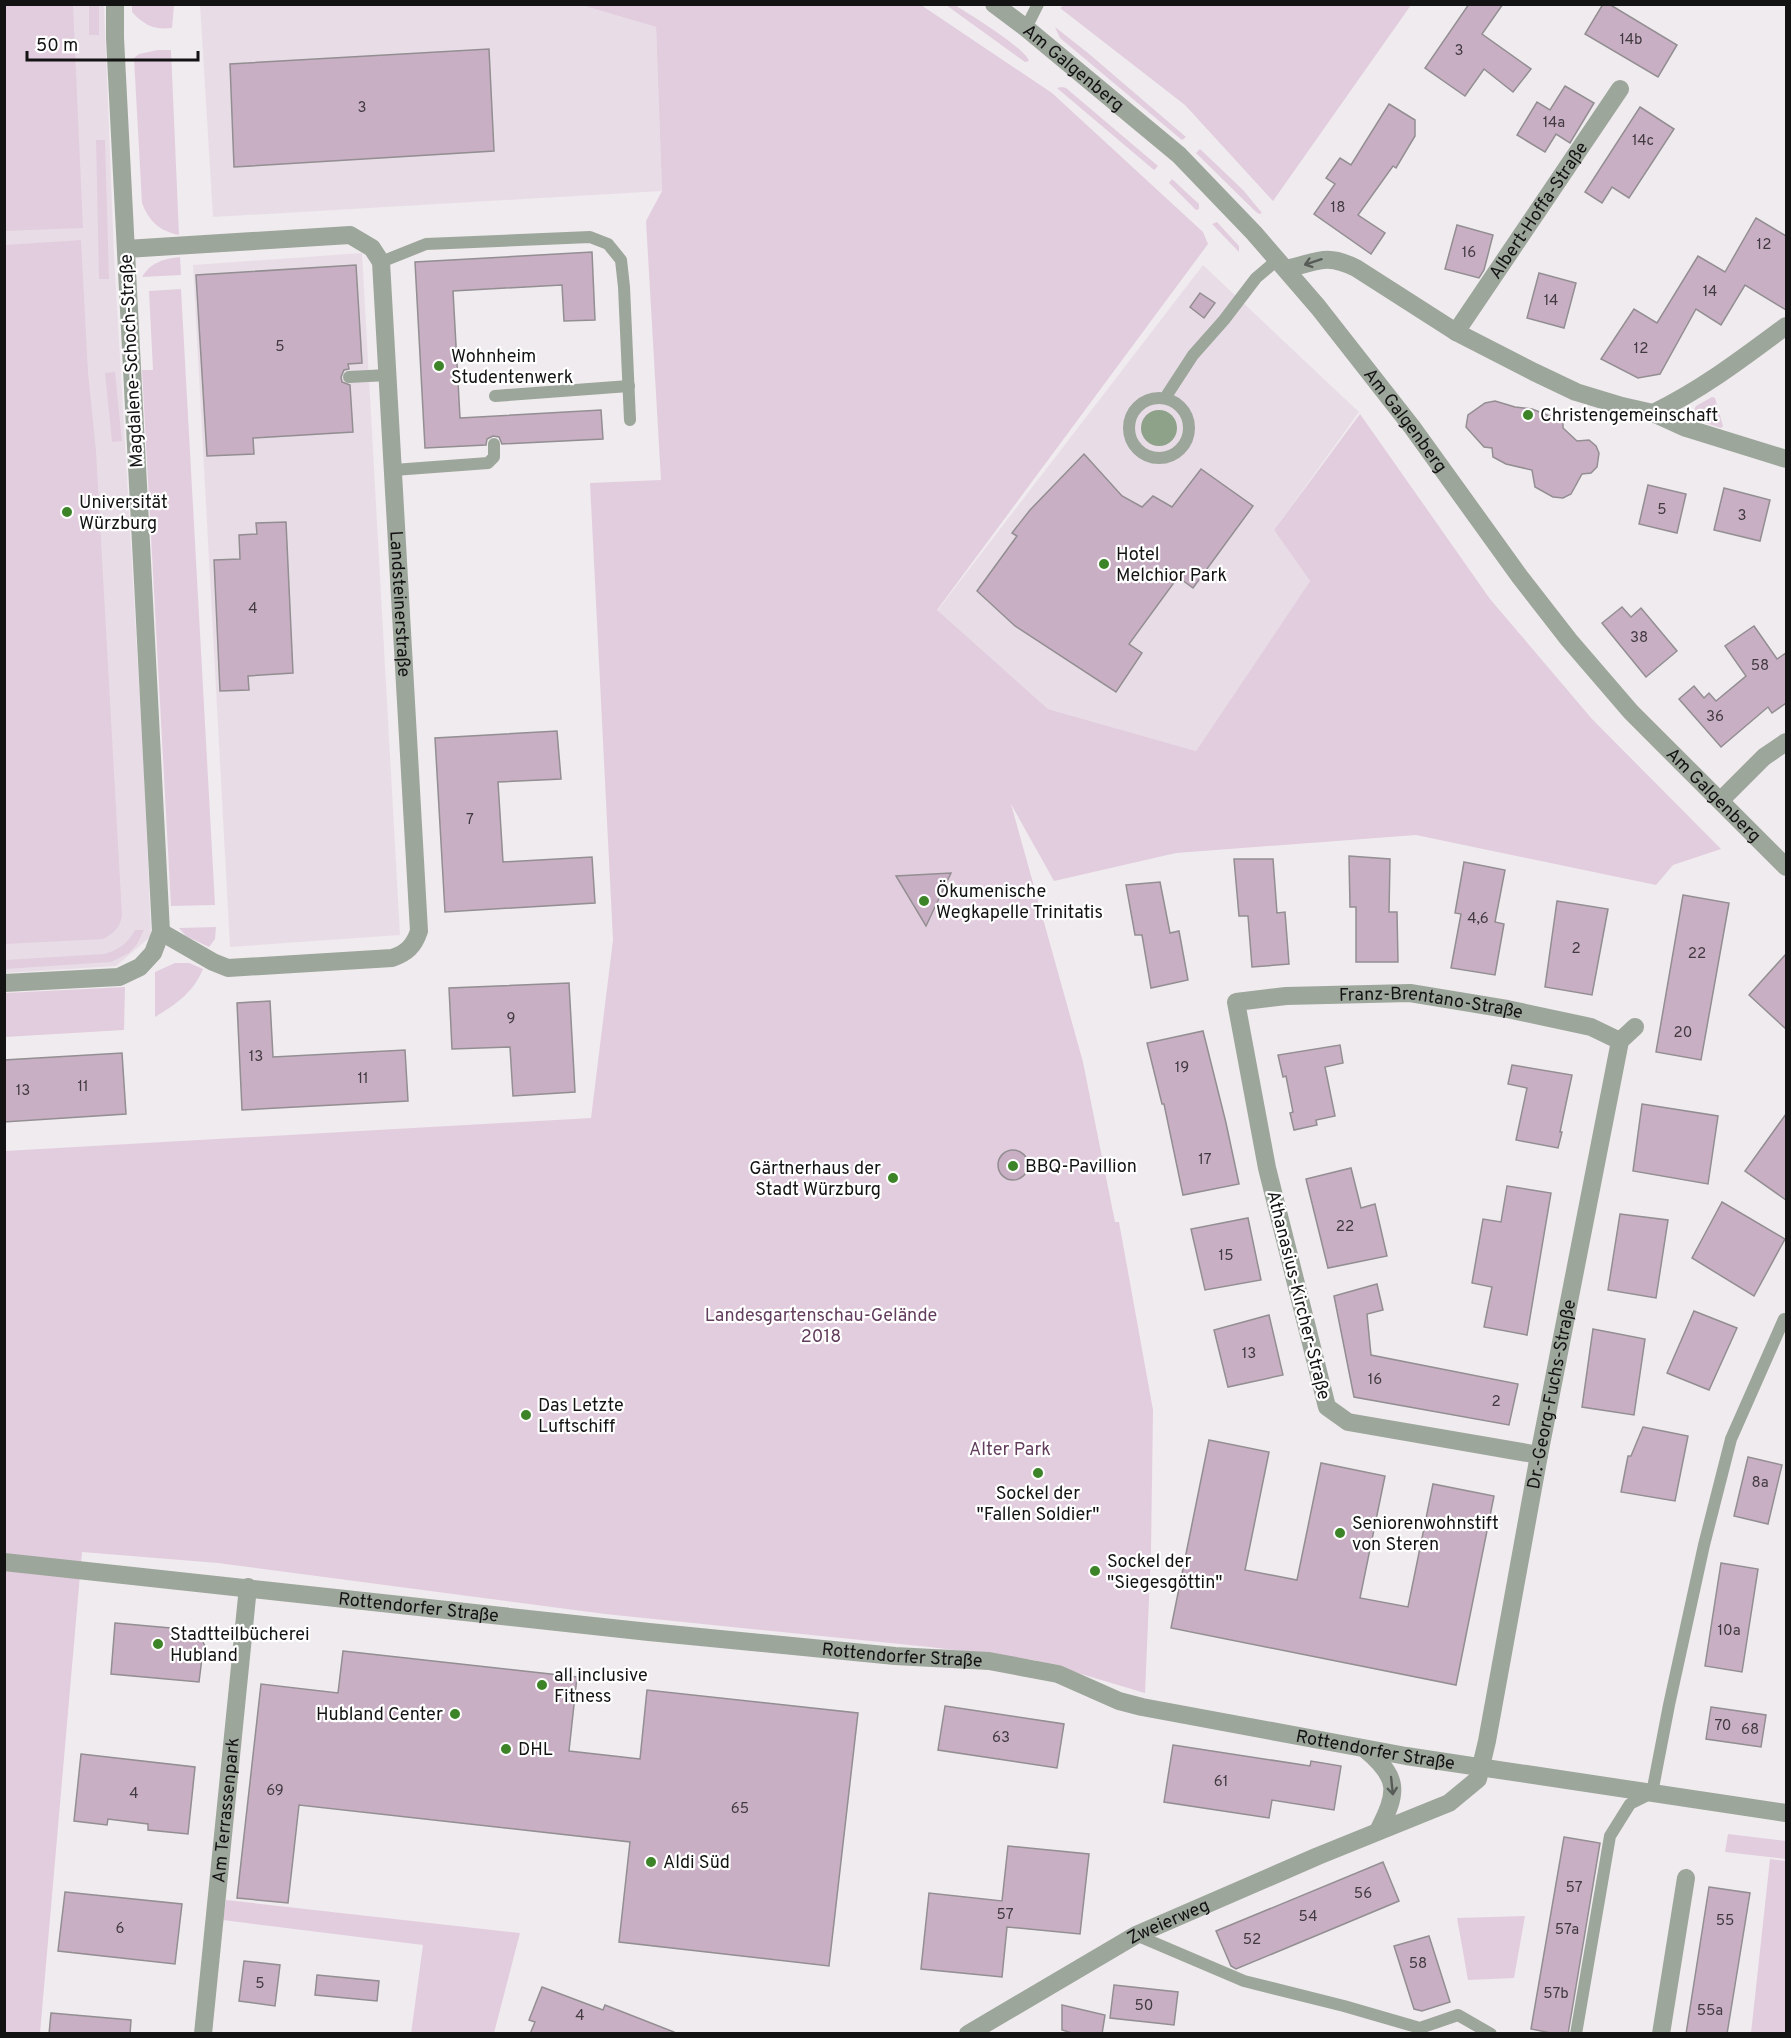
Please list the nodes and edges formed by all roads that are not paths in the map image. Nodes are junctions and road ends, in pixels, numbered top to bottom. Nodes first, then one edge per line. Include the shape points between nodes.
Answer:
1 (115, 4) edge
2 (994, 4) edge
3 (1038, 4) edge
4 (1026, 28) junction
5 (1620, 89) dead end
6 (126, 249) junction
7 (381, 262) junction
8 (1282, 265) junction
9 (1786, 326) edge
10 (1456, 332) junction
11 (388, 375) junction
12 (350, 377) dead end
13 (628, 386) junction
14 (495, 396) dead end
15 (1165, 398) junction
16 (1653, 413) junction
17 (630, 420) dead end
18 (494, 444) dead end
19 (1786, 459) edge
20 (394, 470) junction
21 (1786, 742) edge
22 (1721, 800) junction
23 (1786, 867) edge
24 (161, 932) junction
25 (4, 983) edge
26 (1236, 1002) joint
27 (1635, 1027) dead end
28 (1620, 1041) junction
29 (1784, 1319) dead end
30 (1539, 1455) junction
31 (4, 1562) edge
32 (248, 1587) junction
33 (1365, 1749) junction
34 (1482, 1767) junction
35 (1652, 1793) junction
36 (1786, 1813) edge
37 (1378, 1831) junction
38 (1686, 1878) dead end
39 (1136, 1935) junction
40 (202, 2034) edge
41 (968, 2034) edge
42 (1491, 2034) edge
43 (1576, 2034) edge
44 (1661, 2034) edge

1 - 6 street, Magdalene-Schoch-Straße
2 - 4 street, Am Galgenberg
3 - 4 lane
4 - 8 street, Am Galgenberg via 1179,155
5 - 10 street, Albert-Hoffa-Straße
6 - 7 street via 350,235 372,248
6 - 24 street, Magdalene-Schoch-Straße
7 - 11 street, Landsteinerstraße
7 - 13 lane via 426,244 590,237 608,244 621,260
10 -> 8 street via 1340,260 1323,258
8 - 15 lane via 1256,278 1193,355
8 - 22 street, Am Galgenberg via 1412,427 1569,640 1631,712
9 - 16 street via 1717,378
10 - 16 street via 1576,392
11 - 12 lane
11 - 20 street, Landsteinerstraße
13 - 14 lane
13 - 17 lane
15 - 15 lane via 1149,399 1136,408 1129,423 1130,439 1139,452 1154,459 1170,458 1183,448 1190,434 1184,411
16 - 19 street via 1686,428
18 - 20 lane via 494,457 488,463
20 - 24 street, Landsteinerstraße via 419,931 415,942 405,953 392,958 228,968
21 - 22 street
22 - 23 street, Am Galgenberg
24 - 25 street via 153,952 140,967 119,977
26 - 28 street, Franz-Brentano-Straße via 1286,996 1410,993 1591,1027
26 - 30 street, Athanasius-Kircher-Straße via 1267,1168 1327,1407 1348,1422
27 - 28 street
28 - 30 street, Dr.-Georg-Fuchs-Straße
29 - 35 lane via 1731,1439 1704,1545
30 - 34 street, Dr.-Georg-Fuchs-Straße
31 - 32 street, Rottendorfer Straße
32 - 33 street, Rottendorfer Straße via 649,1632 895,1656 989,1661 1058,1674 1119,1701
32 - 40 street, Am Terrassenpark
33 - 34 street, Rottendorfer Straße
33 -> 37 street via 1391,1776 1393,1796
34 - 35 street, Rottendorfer Straße
34 - 37 street, Zweierweg via 1478,1779 1449,1803
35 - 36 street, Rottendorfer Straße
35 - 43 lane via 1630,1804 1610,1836
37 - 39 street, Zweierweg
38 - 44 street
39 - 41 street, Zweierweg
39 - 42 lane via 1244,1981 1420,2028 1458,2015

